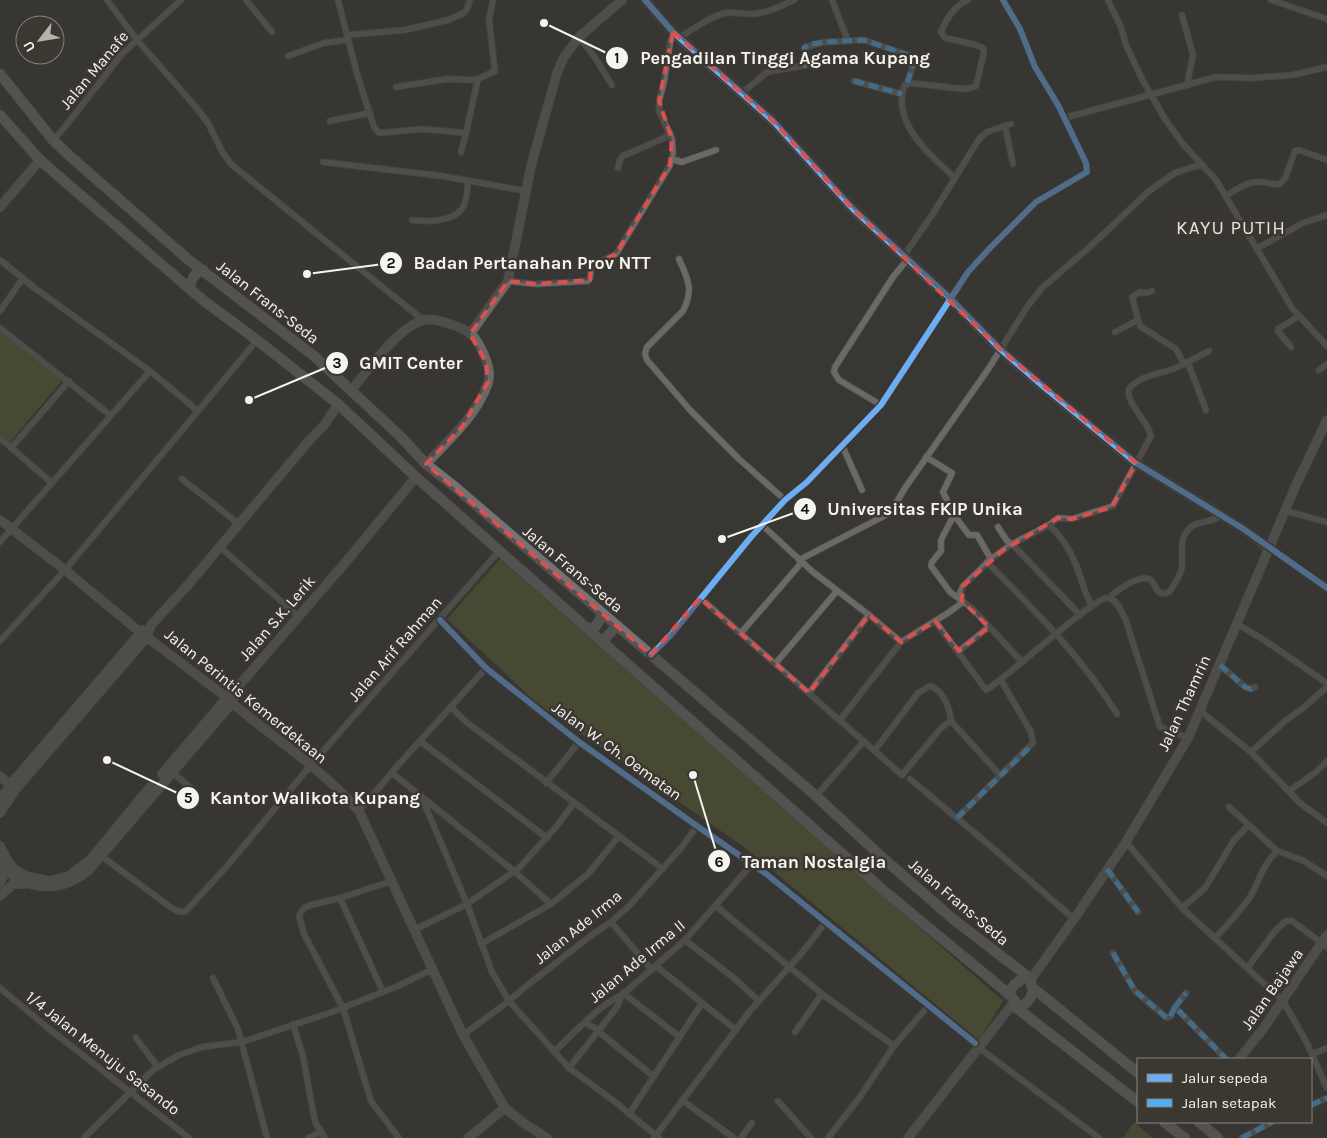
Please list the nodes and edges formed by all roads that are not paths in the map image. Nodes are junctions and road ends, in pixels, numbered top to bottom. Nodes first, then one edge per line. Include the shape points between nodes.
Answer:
1 (107, 0) edge
2 (181, 0) edge
3 (246, 0) edge
4 (338, 0) edge
5 (470, 0) edge
6 (492, 0) edge
7 (498, 0) edge
8 (622, 0) edge
9 (645, 0) edge
10 (794, 0) edge
11 (832, 0) edge
12 (968, 0) edge
13 (1003, 0) edge
14 (1108, 0) edge
15 (1271, 0) edge
16 (960, 2) edge
17 (1182, 15) dead end
18 (1327, 19) edge
19 (272, 32) dead end
20 (676, 35) junction
21 (347, 37) junction
22 (579, 37) junction
23 (137, 40) junction
24 (848, 41) junction
25 (288, 56) dead end
26 (1327, 67) edge
27 (0, 74) edge
28 (478, 79) junction
29 (854, 82) dead end
30 (907, 84) junction
31 (612, 85) dead end
32 (1187, 85) junction
33 (396, 87) dead end
34 (742, 93) junction
35 (902, 94) junction
36 (1150, 95) junction
37 (370, 113) junction
38 (0, 115) edge
39 (1064, 118) junction
40 (330, 121) dead end
41 (466, 133) junction
42 (670, 133) junction
43 (53, 140) junction
44 (716, 150) dead end
45 (460, 152) dead end
46 (672, 158) junction
47 (40, 160) junction
48 (1327, 160) edge
49 (323, 162) dead end
50 (1013, 164) dead end
51 (1203, 165) junction
52 (618, 168) dead end
53 (954, 177) junction
54 (468, 182) junction
55 (526, 191) junction
56 (1226, 196) junction
57 (0, 207) edge
58 (1327, 215) edge
59 (412, 220) dead end
60 (1256, 249) junction
61 (905, 258) junction
62 (679, 259) dead end
63 (0, 260) edge
64 (190, 261) junction
65 (203, 270) junction
66 (23, 278) junction
67 (178, 278) junction
68 (508, 281) junction
69 (190, 288) junction
70 (1152, 291) dead end
71 (951, 299) junction
72 (0, 311) edge
73 (1299, 316) junction
74 (423, 320) junction
75 (1138, 320) junction
76 (0, 328) edge
77 (1115, 332) dead end
78 (470, 334) junction
79 (257, 340) junction
80 (1327, 346) edge
81 (1291, 347) dead end
82 (1000, 349) junction
83 (1209, 351) dead end
84 (1186, 364) junction
85 (1327, 364) edge
86 (1320, 370) dead end
87 (150, 371) junction
88 (69, 381) junction
89 (351, 391) junction
90 (338, 404) junction
91 (881, 405) junction
92 (1206, 410) dead end
93 (198, 411) junction
94 (110, 415) junction
95 (1327, 420) edge
96 (0, 438) edge
97 (842, 445) junction
98 (11, 448) junction
99 (926, 457) junction
100 (1136, 463) junction
101 (426, 464) junction
102 (416, 478) junction
103 (182, 479) dead end
104 (52, 483) junction
105 (862, 490) dead end
106 (786, 500) junction
107 (1286, 511) junction
108 (954, 515) junction
109 (1221, 516) junction
110 (0, 520) edge
111 (1327, 522) edge
112 (239, 524) junction
113 (1049, 525) junction
114 (763, 526) junction
115 (998, 527) dead end
116 (11, 529) junction
117 (0, 542) edge
118 (1012, 544) junction
119 (220, 547) junction
120 (1269, 548) junction
121 (500, 550) junction
122 (801, 561) junction
123 (989, 561) junction
124 (65, 570) junction
125 (1327, 588) edge
126 (837, 591) junction
127 (1113, 594) dead end
128 (700, 598) junction
129 (963, 602) junction
130 (1092, 606) junction
131 (603, 614) junction
132 (869, 615) junction
133 (1080, 615) junction
134 (299, 617) junction
135 (440, 620) junction
136 (936, 621) junction
137 (1237, 624) junction
138 (617, 626) junction
139 (990, 627) junction
140 (588, 629) junction
141 (741, 633) junction
142 (1057, 633) junction
143 (144, 635) junction
144 (0, 641) edge
145 (604, 642) junction
146 (901, 642) junction
147 (959, 651) junction
148 (651, 655) junction
149 (1021, 661) junction
150 (774, 664) junction
151 (1220, 665) junction
152 (486, 668) junction
153 (1001, 680) junction
154 (1327, 685) edge
155 (1255, 687) dead end
156 (809, 693) junction
157 (229, 700) junction
158 (451, 707) junction
159 (1200, 711) junction
160 (1117, 714) dead end
161 (840, 720) junction
162 (951, 720) junction
163 (1188, 738) junction
164 (420, 741) junction
165 (864, 741) junction
166 (579, 742) junction
167 (875, 750) junction
168 (1251, 752) junction
169 (1327, 761) edge
170 (310, 766) junction
171 (172, 772) junction
172 (392, 773) junction
173 (1000, 775) junction
174 (0, 776) edge
175 (910, 779) dead end
176 (546, 783) junction
177 (13, 787) junction
178 (1289, 791) junction
179 (421, 796) junction
180 (816, 796) junction
181 (0, 801) edge
182 (574, 803) junction
183 (189, 807) dead end
184 (1229, 807) dead end
185 (359, 811) junction
186 (0, 813) edge
187 (957, 818) junction
188 (1327, 823) edge
189 (697, 826) junction
190 (1249, 826) junction
191 (619, 836) junction
192 (547, 838) junction
193 (1126, 842) junction
194 (0, 846) edge
195 (1277, 852) junction
196 (99, 854) junction
197 (0, 861) edge
198 (752, 864) junction
199 (663, 869) junction
200 (1107, 869) junction
201 (515, 872) junction
202 (1327, 876) edge
203 (392, 881) junction
204 (0, 883) edge
205 (31, 884) junction
206 (0, 896) edge
207 (340, 898) junction
208 (467, 904) junction
209 (551, 904) junction
210 (716, 906) junction
211 (1182, 908) junction
212 (1138, 912) dead end
213 (1074, 919) junction
214 (611, 922) junction
215 (825, 923) junction
216 (414, 930) junction
217 (1215, 938) junction
218 (685, 940) junction
219 (1325, 942) edge
220 (481, 944) junction
221 (1113, 953) dead end
222 (1248, 967) junction
223 (654, 968) junction
224 (789, 968) junction
225 (433, 969) junction
226 (213, 978) dead end
227 (1030, 981) junction
228 (0, 988) edge
229 (383, 992) junction
230 (1186, 993) dead end
231 (623, 994) junction
232 (822, 994) junction
233 (1283, 1000) junction
234 (759, 1001) junction
235 (1014, 1001) junction
236 (509, 1002) junction
237 (702, 1003) junction
238 (929, 1005) junction
239 (1175, 1007) junction
240 (343, 1008) junction
241 (584, 1023) junction
242 (293, 1024) junction
243 (736, 1030) junction
244 (598, 1031) junction
245 (795, 1032) dead end
246 (463, 1035) junction
247 (680, 1037) junction
248 (136, 1038) dead end
249 (242, 1042) junction
250 (977, 1045) junction
251 (894, 1046) junction
252 (1327, 1048) edge
253 (554, 1052) junction
254 (1312, 1054) junction
255 (1225, 1058) edge
256 (1240, 1058) edge
257 (158, 1066) junction
258 (569, 1068) junction
259 (1137, 1072) edge
260 (653, 1076) junction
261 (1327, 1088) edge
262 (130, 1093) junction
263 (1327, 1098) edge
264 (682, 1100) junction
265 (778, 1101) dead end
266 (1137, 1101) edge
267 (1312, 1105) edge
268 (504, 1108) junction
269 (630, 1114) junction
270 (752, 1123) dead end
271 (1165, 1123) edge
272 (1200, 1123) edge
273 (1270, 1123) edge
274 (321, 1132) junction
275 (656, 1137) edge
276 (84, 1138) edge
277 (189, 1138) edge
278 (267, 1138) edge
279 (308, 1138) edge
280 (325, 1138) edge
281 (399, 1138) edge
282 (468, 1138) edge
283 (547, 1138) edge
284 (734, 1138) edge
285 (741, 1138) edge
286 (811, 1138) edge
287 (828, 1138) edge
288 (908, 1138) edge
289 (1099, 1138) edge
290 (1185, 1138) edge
291 (1218, 1138) edge
292 (1242, 1138) edge

1 - 23 street
2 - 23 street, Jalan Manafe
3 - 19 street
4 - 21 street
5 - 21 street via 464,13 448,20 406,30
6 - 7 street
6 - 28 street via 489,20 495,71
8 - 22 main road
9 - 20 main road
10 - 20 street via 764,12 732,12 717,16
11 - 24 street
12 - 16 street
13 - 39 street via 1020,29 1034,67
14 - 36 street
15 - 18 street
16 - 30 street via 941,32 945,38 983,48 978,83 963,89
17 - 32 street via 1193,55
20 - 34 main road
20 - 42 street via 670,43 659,101
21 - 25 street
21 - 37 street
22 - 31 street
22 - 55 main road via 557,73
23 - 43 street, Jalan Manafe
23 - 74 street via 195,106 212,129 227,159 239,172
24 - 30 street via 871,41 911,56 914,62
24 - 34 street via 805,47 807,65 767,72
26 - 32 street via 1285,76 1216,77
27 - 43 main road, Jalan Frans-Seda
28 - 33 street via 447,79
28 - 41 street
29 - 35 street
30 - 35 street
32 - 36 street
34 - 61 main road via 773,121 852,209
35 - 53 street via 902,110 918,142
36 - 39 street
36 - 51 street via 1169,125
37 - 40 street
37 - 41 street via 379,133 422,129
38 - 47 main road, Jalan Frans-Seda
39 - 71 street via 1086,163 1087,172 1036,202 968,272
41 - 45 street
42 - 46 street
42 - 52 street via 622,156
43 - 64 main road, Jalan Frans-Seda
44 - 46 street via 682,162
46 - 68 street via 618,251 590,266 588,281 536,284
47 - 57 main road
47 - 67 main road, Jalan Frans-Seda
48 - 56 street via 1295,151 1280,184 1252,182
49 - 54 street
50 - 53 street via 1008,125 979,138
51 - 56 street
51 - 82 street via 1175,173 1149,191 1042,288
53 - 61 street
54 - 55 street
54 - 59 street via 460,211 427,222
55 - 68 main road
56 - 60 street
58 - 60 street via 1303,223
60 - 73 street
61 - 71 main road
61 - 91 street via 834,372 839,380
62 - 106 street via 689,282 686,305 683,312 647,347 647,360 690,410
63 - 66 street
64 - 65 main road, Jalan Frans-Seda
64 - 67 main road via 188,272
65 - 69 main road via 195,274
65 - 89 main road, Jalan Frans-Seda via 314,356
66 - 72 street
66 - 87 street
67 - 69 main road, Jalan Frans-Seda
68 - 78 main road
69 - 79 main road, Jalan Frans-Seda
70 - 75 street via 1132,297
71 - 82 main road
71 - 91 street
73 - 80 street
73 - 81 street via 1278,329
74 - 78 main road via 443,321
74 - 89 main road via 397,338
75 - 77 street
75 - 84 street via 1143,329 1176,349
76 - 88 street
78 - 101 main road via 489,369 488,382 462,426
79 - 90 main road, Jalan Frans-Seda
79 - 93 street
82 - 99 street
82 - 100 main road
83 - 84 street
84 - 92 street
84 - 100 street via 1154,374 1129,389 1128,397 1151,436
85 - 86 street
87 - 93 street
87 - 94 street
88 - 94 street
88 - 98 street
89 - 101 main road, Jalan Frans-Seda
90 - 102 main road, Jalan Frans-Seda
90 - 112 main road via 325,424
91 - 97 street
93 - 124 street
94 - 104 street
95 - 107 main road, Jalan Thamrin
96 - 98 street
97 - 105 street
97 - 106 street
98 - 104 street
99 - 108 street via 952,473 942,491
99 - 122 street via 890,513
100 - 109 main road
100 - 113 street via 1112,507 1072,519 1058,518
101 - 131 main road, Jalan Frans-Seda
102 - 121 main road, Jalan Frans-Seda
102 - 134 main road, Jalan S.K. Lerik
103 - 112 street
104 - 116 street
106 - 114 street
107 - 111 street
107 - 120 main road, Jalan Thamrin
108 - 123 street via 968,535 977,535
108 - 129 street via 941,540 941,551 931,566 950,592
109 - 120 main road
109 - 127 street via 1200,522 1187,531 1181,545 1180,575 1169,592 1159,592 1146,579 1133,581
110 - 116 main road, Jalan Perintis Kemerdekaan
112 - 119 main road
113 - 118 street
113 - 130 street via 1071,555
114 - 122 street
114 - 128 street
115 - 118 street
116 - 117 street
116 - 124 main road, Jalan Perintis Kemerdekaan
118 - 123 street
118 - 133 street
119 - 134 street
119 - 143 main road
120 - 125 street
120 - 137 main road, Jalan Thamrin
121 - 135 street, Jalan Arif Rahman
121 - 140 main road, Jalan Frans-Seda
122 - 126 street
122 - 141 street
123 - 129 street via 963,586 960,593
123 - 142 street
124 - 143 main road, Jalan Perintis Kemerdekaan
124 - 144 street
126 - 132 street
126 - 150 street
128 - 141 street
128 - 148 street
129 - 136 street
129 - 139 street
130 - 133 street
130 - 163 street via 1105,598 1116,602 1125,618 1160,727
131 - 138 main road, Jalan Frans-Seda
131 - 140 main road via 596,626
132 - 146 street
132 - 156 street
133 - 142 street
134 - 157 main road, Jalan S.K. Lerik
135 - 152 street, Jalan W. Ch. Oematan
135 - 170 street, Jalan Arif Rahman
136 - 146 street
136 - 147 street
137 - 151 main road, Jalan Thamrin
137 - 154 street
138 - 145 main road
138 - 148 main road, Jalan Frans-Seda
139 - 147 street
139 - 149 street
140 - 145 main road, Jalan Frans-Seda
141 - 150 street
142 - 149 street
142 - 160 street
143 - 157 main road, Jalan Perintis Kemerdekaan
143 - 177 main road
145 - 235 main road, Jalan Frans-Seda via 882,889
146 - 161 street
147 - 153 street via 984,689
148 - 180 main road, Jalan Frans-Seda
149 - 153 street
150 - 156 street
151 - 155 street via 1245,687
151 - 159 main road, Jalan Thamrin
152 - 158 street
152 - 166 street, Jalan W. Ch. Oematan
153 - 173 street via 1031,732 1033,742
154 - 168 street
156 - 161 street
157 - 170 main road, Jalan Perintis Kemerdekaan
157 - 171 main road
157 - 196 main road
158 - 164 street
158 - 176 street
159 - 163 main road, Jalan Thamrin
159 - 168 street
161 - 165 street
162 - 167 street via 902,775
162 - 167 street via 941,695 930,686 918,693
162 - 173 street
163 - 193 main road, Jalan Thamrin
164 - 172 street
164 - 192 street
165 - 167 street
165 - 180 street
166 - 176 street
166 - 189 street, Jalan W. Ch. Oematan
168 - 178 street
169 - 178 street
170 - 185 main road, Jalan Perintis Kemerdekaan
170 - 196 street, Jalan Arif Rahman via 233,860 185,912 169,906
171 - 183 street via 194,790 195,800
171 - 196 main road
172 - 179 street
172 - 185 street
173 - 187 street
174 - 177 main road
175 - 187 street
176 - 182 street
177 - 181 main road
177 - 186 main road
178 - 188 street
179 - 201 street
179 - 208 street
180 - 227 main road, Jalan Frans-Seda via 953,919
182 - 191 street
182 - 192 street
184 - 190 street
185 - 203 main road, Jalan Perintis Kemerdekaan
187 - 213 street
189 - 198 street, Jalan W. Ch. Oematan
189 - 199 street, Jalan Ade Irma
190 - 195 street
190 - 211 street via 1234,840 1205,888
191 - 199 street
191 - 209 street via 588,874
192 - 201 street
193 - 200 main road, Jalan Thamrin
193 - 211 street
194 - 196 main road via 9,863 20,874 49,881 69,876
195 - 202 street via 1280,850 1304,861
195 - 217 street via 1249,898
196 - 205 main road via 88,871 66,884 52,887
197 - 204 main road via 3,876
197 - 205 main road via 12,876
198 - 210 street, Jalan Ade Irma II
198 - 215 street, Jalan W. Ch. Oematan
199 - 214 street, Jalan Ade Irma
200 - 212 street
200 - 213 main road, Jalan Thamrin
201 - 208 street
201 - 209 street
203 - 207 street
203 - 216 main road, Jalan Perintis Kemerdekaan
205 - 206 main road via 13,884
207 - 229 street
207 - 240 street via 311,904 299,916 307,940
208 - 216 street
208 - 220 street
209 - 220 street
210 - 218 street, Jalan Ade Irma II
210 - 224 street
211 - 217 street
213 - 227 main road, Jalan Thamrin
214 - 223 street
214 - 236 street, Jalan Ade Irma
215 - 224 street
215 - 238 street, Jalan W. Ch. Oematan
216 - 225 main road, Jalan Perintis Kemerdekaan
217 - 222 street
218 - 223 street, Jalan Ade Irma II
218 - 234 street
219 - 222 street via 1292,921 1286,921 1275,930
219 - 233 main road, Jalan Bajawa
220 - 236 street
221 - 239 street via 1135,991 1167,1018
222 - 233 street
223 - 231 street, Jalan Ade Irma II
223 - 237 street
224 - 232 street
224 - 234 street
225 - 229 street
225 - 246 main road, Jalan Perintis Kemerdekaan
226 - 249 street via 233,1016
227 - 235 main road via 1010,989 1008,994
227 - 235 main road via 1029,1001 1023,1006
227 - 259 main road, Jalan Frans-Seda
228 - 262 street, 1/4 Jalan Menuju Sasando
229 - 240 street
230 - 239 street
231 - 241 street, Jalan Ade Irma II
231 - 244 street
231 - 247 street
232 - 245 street
232 - 251 street
233 - 254 street
233 - 256 main road, Jalan Bajawa
234 - 243 street
235 - 250 main road
235 - 266 main road, Jalan Frans-Seda
236 - 246 street, Jalan Ade Irma
236 - 253 street
237 - 243 street
237 - 247 street
238 - 250 street, Jalan W. Ch. Oematan
238 - 251 street
239 - 255 street
240 - 242 street
240 - 281 street via 372,1101
241 - 244 street
241 - 253 street, Jalan Ade Irma II
242 - 249 street
242 - 274 street via 303,1056 315,1122
243 - 264 street
244 - 258 street
244 - 260 street
246 - 268 main road, Jalan Perintis Kemerdekaan
247 - 260 street
248 - 257 street
249 - 257 street via 202,1047
249 - 278 street
250 - 288 main road
250 - 289 street, Jalan W. Ch. Oematan
251 - 287 street
252 - 254 street
253 - 258 street
254 - 261 street
257 - 262 street
258 - 269 street
260 - 269 street
262 - 276 street
262 - 277 street, 1/4 Jalan Menuju Sasando
263 - 267 street
264 - 275 street
264 - 284 street
265 - 286 street
268 - 282 main road
268 - 283 main road, Jalan Perintis Kemerdekaan
269 - 275 street
270 - 285 street
271 - 290 main road
272 - 291 main road
273 - 292 street
274 - 279 street
274 - 280 street

